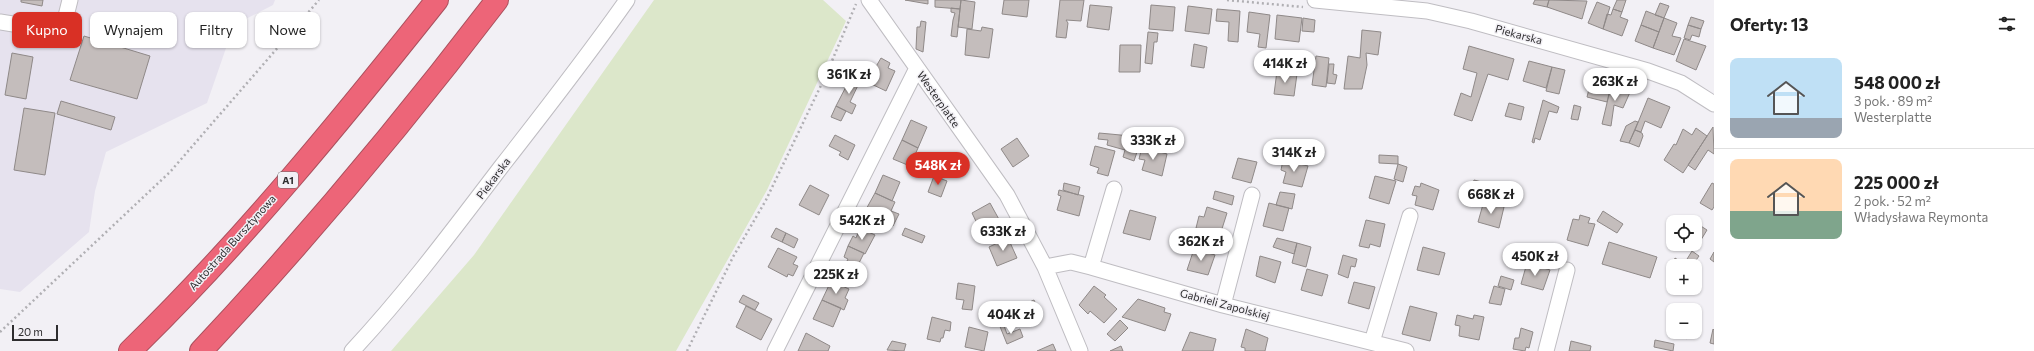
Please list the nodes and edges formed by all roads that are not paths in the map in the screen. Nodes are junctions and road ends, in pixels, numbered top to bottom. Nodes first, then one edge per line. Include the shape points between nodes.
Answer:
1 (70, 0) edge
2 (437, 0) edge
3 (497, 0) edge
4 (627, 0) edge
5 (869, 0) edge
6 (1313, 4) edge
7 (0, 22) edge
8 (917, 68) junction
9 (1714, 104) edge
10 (1114, 188) dead end
11 (1252, 195) dead end
12 (1410, 216) dead end
13 (1045, 267) junction
14 (1091, 267) junction
15 (1567, 270) dead end
16 (1223, 305) junction
17 (1372, 342) junction
18 (130, 351) edge
19 (201, 351) edge
20 (352, 351) edge
21 (775, 351) edge
22 (1080, 351) edge
23 (1406, 351) edge
24 (1546, 351) edge

1 - 7 street via 62,32
2 - 18 highway, Autostrada Bursztynowa / A1 via 321,144 256,218
3 - 19 highway via 327,211
4 - 20 street, Piekarska via 594,47 434,255
5 - 8 street, Westerplatte
6 - 9 street, Piekarska via 1427,11 1471,21 1648,71 1680,83
8 - 13 street, Westerplatte via 1007,195
8 - 21 street
10 - 14 street
11 - 16 street
12 - 17 street
13 - 14 street, Gabrieli Zapolskiej via 1071,262
13 - 22 street, Westerplatte
14 - 16 street, Gabrieli Zapolskiej
15 - 24 street
16 - 17 street, Gabrieli Zapolskiej
17 - 23 street, Gabrieli Zapolskiej

